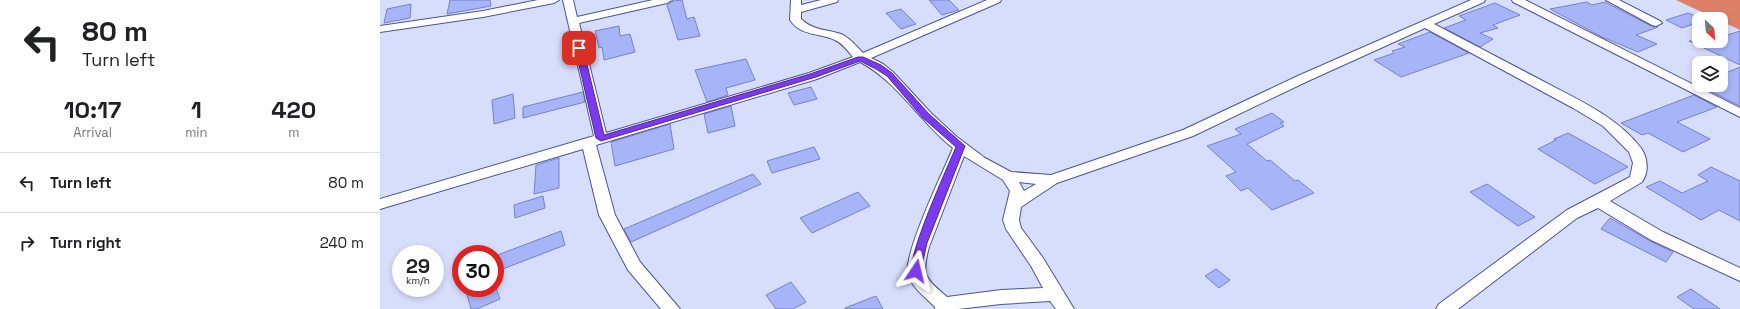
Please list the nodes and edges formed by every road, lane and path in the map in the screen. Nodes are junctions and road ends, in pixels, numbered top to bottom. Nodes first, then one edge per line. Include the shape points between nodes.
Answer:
1 (554, 0) edge
2 (568, 0) edge
3 (667, 0) edge
4 (833, 0) edge
5 (996, 0) edge
6 (1480, 0) edge
7 (1517, 0) edge
8 (1611, 0) edge
9 (796, 5) edge
10 (573, 21) junction
11 (1656, 23) dead end
12 (1426, 24) junction
13 (380, 29) edge
14 (861, 58) junction
15 (1740, 113) edge
16 (594, 140) junction
17 (961, 146) junction
18 (1008, 177) junction
19 (1052, 180) junction
20 (1598, 201) junction
21 (380, 204) edge
22 (1015, 204) junction
23 (1740, 274) edge
24 (1055, 294) junction
25 (944, 306) edge
26 (671, 309) edge
27 (1065, 309) edge
28 (1444, 309) edge

1 - 13 street via 483,14
2 - 10 street
3 - 10 street
4 - 9 street
5 - 14 street
6 - 12 street
7 - 15 street
8 - 11 street
9 - 14 street via 796,20 804,29 838,37
10 - 16 street
12 - 19 street via 1188,133
12 - 20 street via 1608,123 1635,150 1640,163 1637,179
14 - 16 street via 813,76
14 - 17 street via 890,75 926,116
16 - 21 street
16 - 26 street via 607,215 634,266
17 - 18 street via 980,161
17 - 25 street via 916,264 919,279
18 - 19 street
18 - 22 street via 1017,191
19 - 22 street
20 - 23 street via 1657,236
20 - 28 street via 1572,214
22 - 24 street via 1011,220 1014,228
24 - 25 street via 1001,297
24 - 27 street

